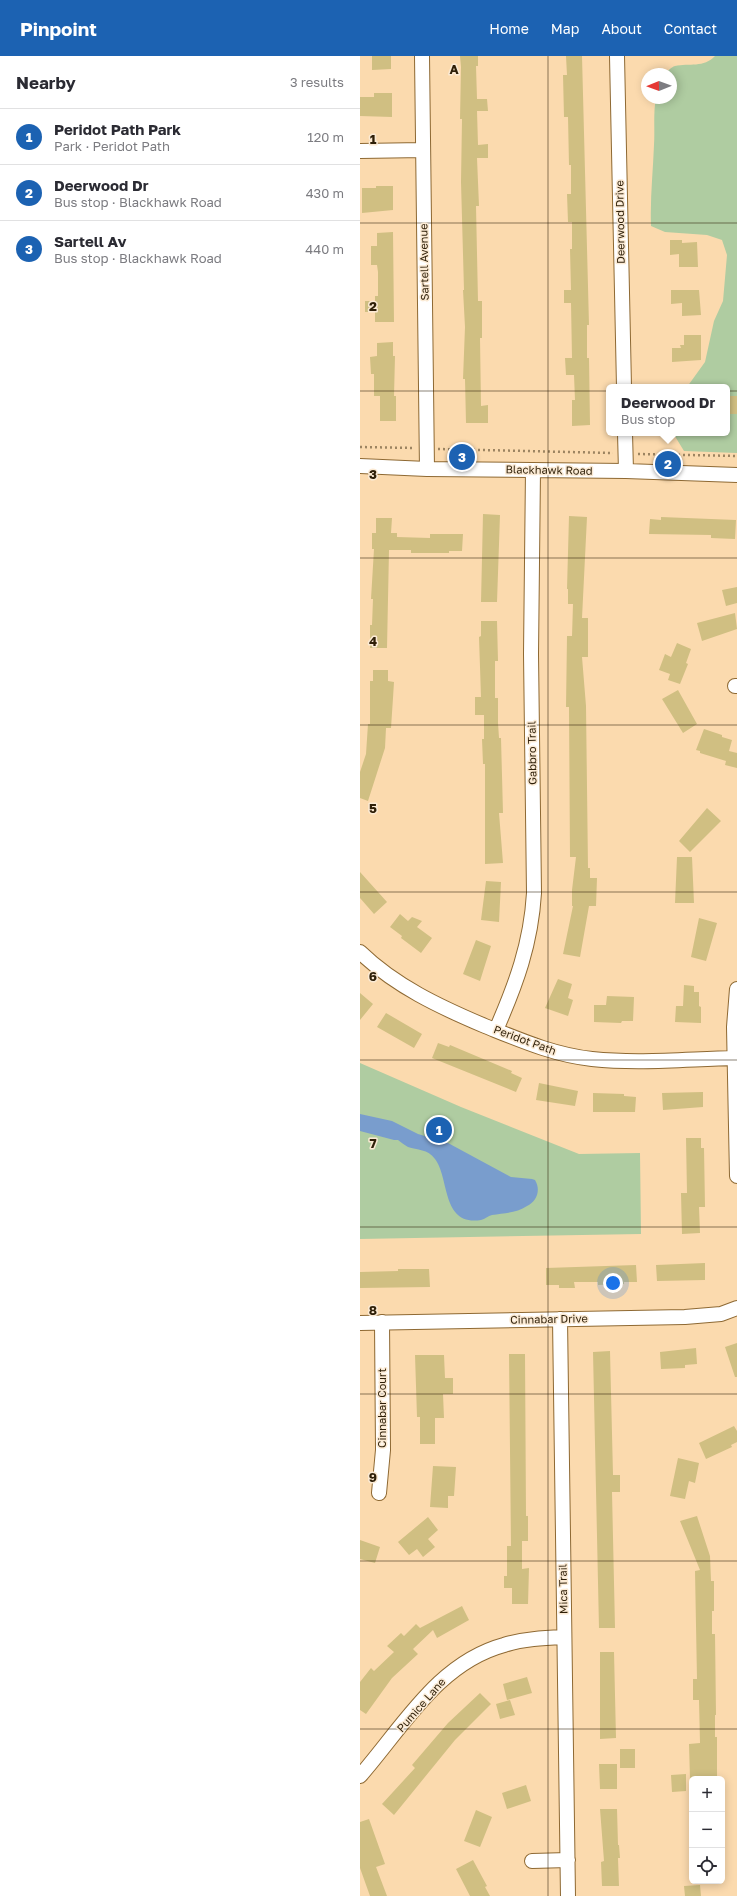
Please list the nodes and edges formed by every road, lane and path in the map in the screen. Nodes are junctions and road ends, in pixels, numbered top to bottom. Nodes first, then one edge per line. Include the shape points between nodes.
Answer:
1 (422, 56) edge
2 (616, 56) edge
3 (423, 150) junction
4 (360, 151) edge
5 (624, 384) edge
6 (625, 436) edge
7 (360, 447) edge
8 (426, 448) junction
9 (626, 453) junction
10 (737, 456) edge
11 (360, 466) edge
12 (426, 469) junction
13 (533, 470) junction
14 (626, 471) junction
15 (737, 475) edge
16 (360, 952) edge
17 (737, 988) edge
18 (496, 1030) junction
19 (735, 1058) junction
20 (737, 1176) edge
21 (737, 1308) edge
22 (560, 1319) junction
23 (360, 1322) edge
24 (382, 1322) junction
25 (379, 1493) dead end
26 (564, 1638) junction
27 (360, 1776) edge
28 (568, 1860) junction
29 (532, 1861) dead end
30 (568, 1896) edge

1 - 3 street, Sartell Avenue
2 - 5 street, Deerwood Drive
3 - 4 street
3 - 8 street, Sartell Avenue
6 - 9 street
7 - 8 path
8 - 9 path
8 - 12 street, Sartell Avenue
9 - 10 path
9 - 14 street
11 - 12 street, Blackhawk Road
12 - 13 street, Blackhawk Road
13 - 14 street, Blackhawk Road
13 - 18 street, Gabbro Trail via 531,654 534,893 526,952
14 - 15 street, Blackhawk Road
16 - 18 street, Peridot Path via 416,993 450,1011
17 - 19 street via 734,1012
18 - 19 street, Peridot Path via 540,1048 593,1059 621,1061
19 - 20 street
21 - 22 street, Cinnabar Drive via 721,1314 695,1316
22 - 24 street, Cinnabar Drive
22 - 26 street, Mica Trail
23 - 24 street, Cinnabar Drive
24 - 25 street, Cinnabar Court via 383,1450
26 - 27 street, Pumice Lane via 532,1639 503,1645 484,1651 456,1668 432,1689
26 - 28 street, Mica Trail
28 - 29 street
28 - 30 street, Mica Trail

